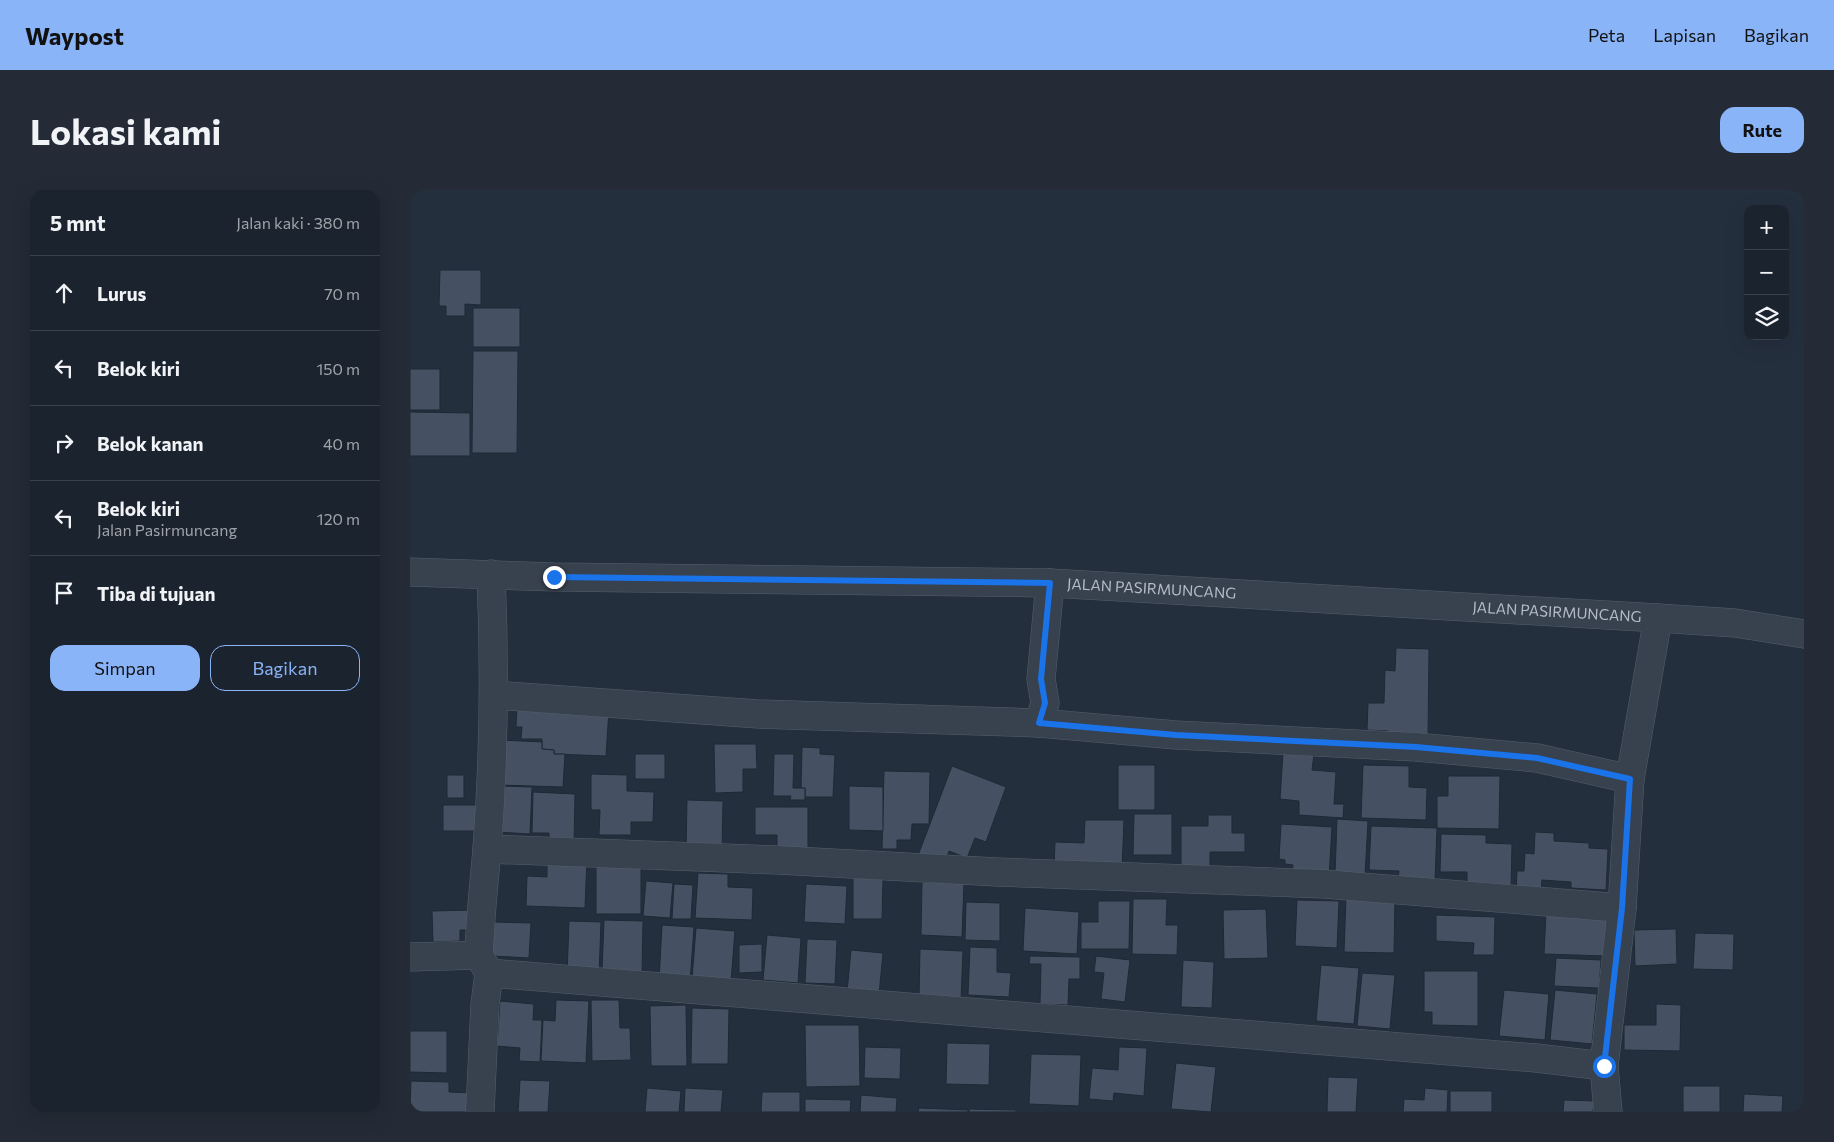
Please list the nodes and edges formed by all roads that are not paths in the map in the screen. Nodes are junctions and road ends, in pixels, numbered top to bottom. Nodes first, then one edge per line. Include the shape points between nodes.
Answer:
1 (410, 572) edge
2 (491, 574) junction
3 (1050, 583) junction
4 (1658, 618) junction
5 (1804, 634) edge
6 (494, 696) junction
7 (1039, 723) junction
8 (1630, 779) junction
9 (487, 849) junction
10 (1622, 908) junction
11 (410, 957) edge
12 (484, 964) junction
13 (1604, 1066) junction
14 (480, 1112) edge
15 (1608, 1112) edge

1 - 2 street, JALAN PASIRMUNCANG
2 - 3 street, JALAN PASIRMUNCANG
2 - 6 street
3 - 4 street, JALAN PASIRMUNCANG
3 - 7 street via 1041,679 1045,703
4 - 5 street, JALAN PASIRMUNCANG via 1735,623
4 - 8 street
6 - 7 street via 758,714
6 - 9 street
7 - 8 street via 1528,757
8 - 10 street
9 - 10 street via 1324,884
9 - 12 street via 481,895
10 - 13 street
11 - 12 street via 453,955
12 - 13 street
12 - 14 street
13 - 15 street

